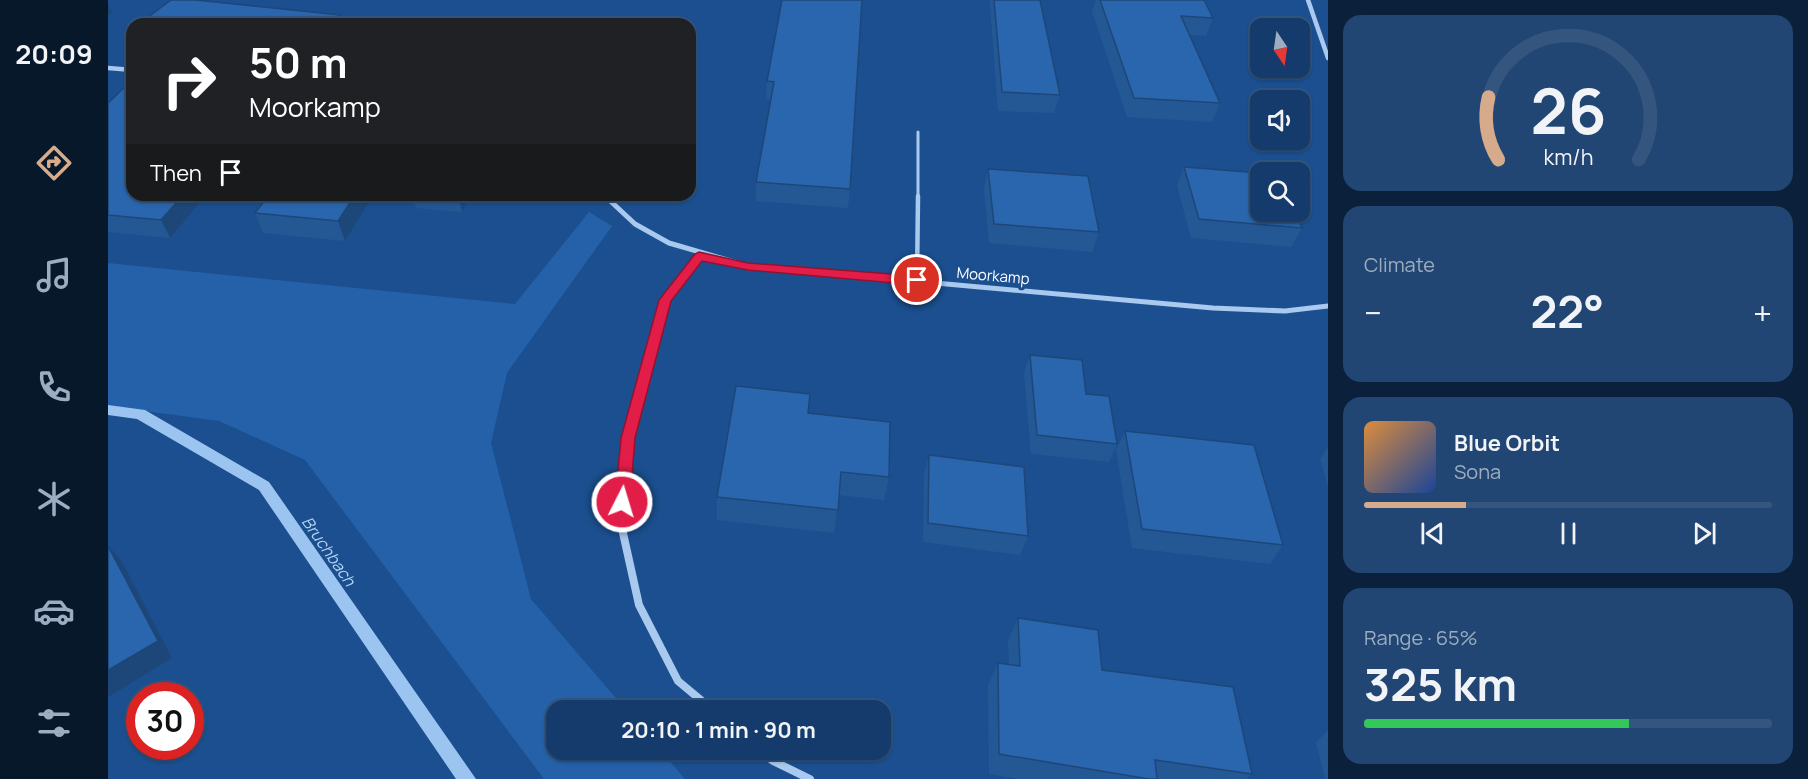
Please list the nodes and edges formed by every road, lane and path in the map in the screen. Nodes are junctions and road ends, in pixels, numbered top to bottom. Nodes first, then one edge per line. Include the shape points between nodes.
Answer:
1 (1308, 0) edge
2 (1328, 58) edge
3 (108, 68) edge
4 (126, 70) edge
5 (918, 132) dead end
6 (610, 201) edge
7 (699, 256) junction
8 (917, 280) junction
9 (1328, 306) edge
10 (701, 700) edge
11 (772, 760) edge
12 (810, 779) edge

1 - 2 street
3 - 4 street
5 - 8 lane
6 - 7 street, Moorkamp via 644,233
7 - 8 street, Moorkamp via 748,267
7 - 10 street via 665,300 646,363 628,438 621,524 639,605 678,681
8 - 9 street, Moorkamp via 1213,308 1286,311
11 - 12 street

